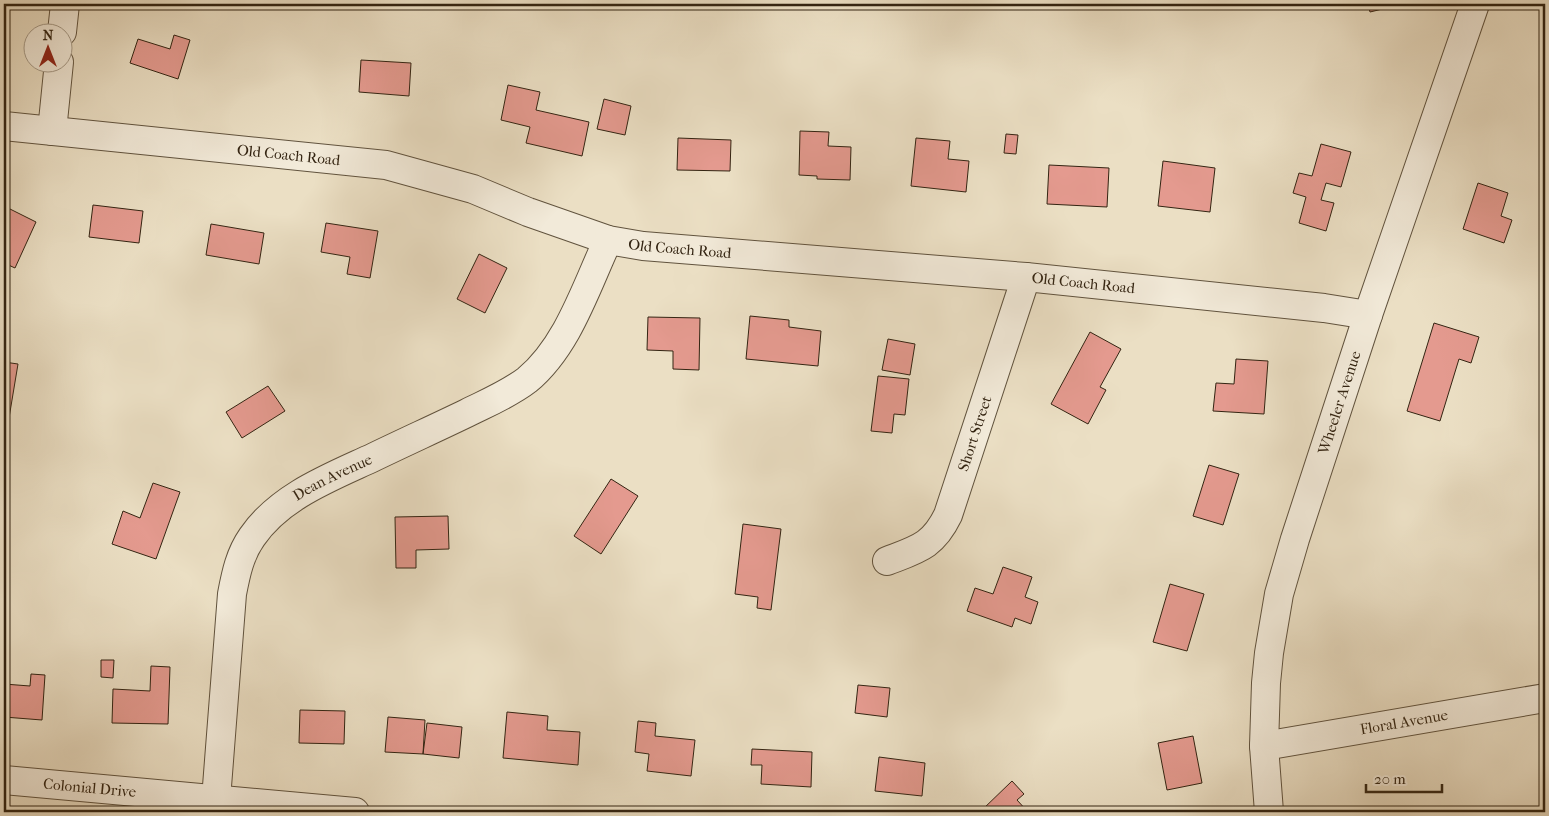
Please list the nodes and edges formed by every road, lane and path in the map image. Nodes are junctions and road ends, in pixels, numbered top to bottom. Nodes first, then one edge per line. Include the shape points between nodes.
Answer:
1 (65, 4) edge
2 (1476, 4) edge
3 (63, 22) edge
4 (58, 72) edge
5 (4, 126) edge
6 (52, 131) junction
7 (608, 240) junction
8 (1026, 277) junction
9 (1368, 315) junction
10 (887, 560) dead end
11 (1545, 698) edge
12 (1264, 746) junction
13 (4, 780) edge
14 (216, 806) edge
15 (355, 812) edge
16 (1269, 812) edge

1 - 3 street
2 - 9 street, Wheeler Avenue
4 - 6 street
5 - 6 street, Old Coach Road
6 - 7 street, Old Coach Road via 386,165 473,189
7 - 8 street, Old Coach Road via 643,246
7 - 14 street, Dean Avenue via 556,350 526,380 480,407 322,481 272,514 252,537 238,563 232,594
8 - 9 street, Old Coach Road
8 - 10 street, Short Street via 948,515 940,530 922,547
9 - 12 street, Wheeler Avenue via 1279,594 1269,653
11 - 12 street, Floral Avenue
12 - 16 street, Wheeler Avenue
13 - 14 street, Colonial Drive
14 - 15 street, Colonial Drive

